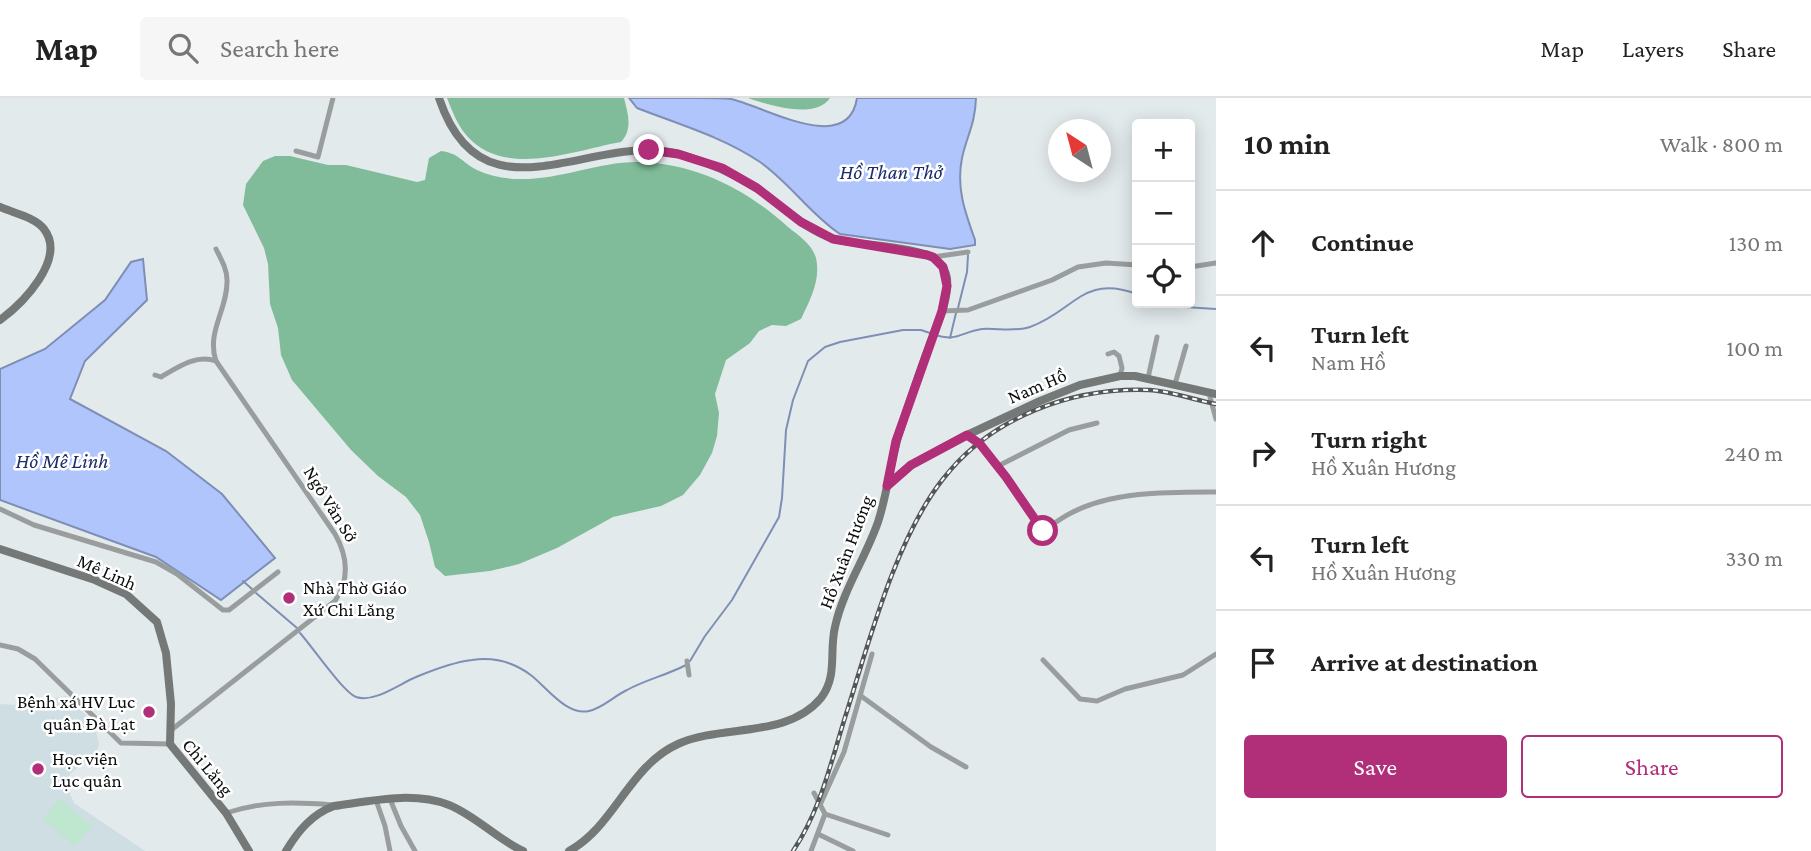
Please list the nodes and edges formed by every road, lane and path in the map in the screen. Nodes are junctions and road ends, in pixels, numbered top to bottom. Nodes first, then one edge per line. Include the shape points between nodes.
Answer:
1 (333, 98) edge
2 (439, 98) edge
3 (296, 151) dead end
4 (0, 207) edge
5 (216, 249) dead end
6 (968, 251) dead end
7 (933, 257) junction
8 (1216, 263) edge
9 (1132, 265) edge
10 (1195, 266) edge
11 (941, 315) junction
12 (0, 320) edge
13 (1157, 337) dead end
14 (1186, 346) dead end
15 (1108, 354) dead end
16 (216, 361) junction
17 (155, 375) dead end
18 (1120, 376) junction
19 (1148, 378) junction
20 (1175, 384) junction
21 (1213, 394) edge
22 (1216, 419) edge
23 (1097, 423) dead end
24 (967, 435) junction
25 (998, 466) junction
26 (887, 486) junction
27 (1216, 492) edge
28 (0, 509) edge
29 (0, 549) edge
30 (278, 572) dead end
31 (0, 645) edge
32 (872, 654) dead end
33 (1216, 654) edge
34 (1043, 660) dead end
35 (687, 662) dead end
36 (689, 675) dead end
37 (861, 696) junction
38 (170, 731) junction
39 (170, 744) junction
40 (966, 767) dead end
41 (814, 793) dead end
42 (390, 799) junction
43 (376, 800) junction
44 (820, 805) junction
45 (334, 806) junction
46 (226, 813) junction
47 (825, 814) junction
48 (818, 834) junction
49 (888, 835) dead end
50 (249, 851) edge
51 (286, 851) edge
52 (390, 851) edge
53 (415, 851) edge
54 (523, 851) edge
55 (569, 851) edge
56 (811, 851) edge
57 (853, 851) edge

1 - 3 street via 318,157
2 - 7 main road via 460,141 472,152 505,166 562,165 649,150 678,154 722,168 833,239
4 - 12 main road via 42,226 50,245 46,268 37,282
5 - 16 street via 228,280 213,337
6 - 7 street
7 - 11 main road, Hồ Xuân Hương via 947,278
8 - 10 street
9 - 11 street via 1077,267 968,310
11 - 26 main road, Hồ Xuân Hương via 896,441
13 - 19 street
14 - 20 street
15 - 18 street via 1119,356
16 - 17 street via 202,358 161,377
16 - 38 street, Ngô Văn Sở via 341,545 346,572 340,594 307,624
18 - 19 main road, Nam Hồ
18 - 24 main road, Nam Hồ via 1080,385
19 - 20 main road, Nam Hồ
20 - 21 main road, Nam Hồ
21 - 22 street
23 - 25 street via 1069,430
24 - 25 street
24 - 26 main road, Nam Hồ via 911,465
25 - 27 street via 1043,531 1072,512 1123,497
26 - 55 main road, Hồ Xuân Hương via 878,522 834,629 829,685 820,698 787,722 684,741 668,749
28 - 30 street via 156,562 223,610
29 - 38 main road, Mê Linh via 107,585 151,615 161,630 166,653
31 - 39 street, Chi Lăng via 35,659 121,743
32 - 37 street
33 - 34 street via 1183,675 1097,701 1080,699
35 - 36 street
37 - 40 street
37 - 44 street via 844,752
38 - 39 main road, Mê Linh
39 - 46 main road, Chi Lăng
41 - 44 street
42 - 43 main road
42 - 53 street
42 - 54 main road via 449,805
43 - 45 main road
43 - 52 street
44 - 47 street
45 - 46 street via 296,802
45 - 51 main road via 307,823
46 - 50 main road, Chi Lăng
47 - 48 street
47 - 49 street
48 - 56 street
48 - 57 street

